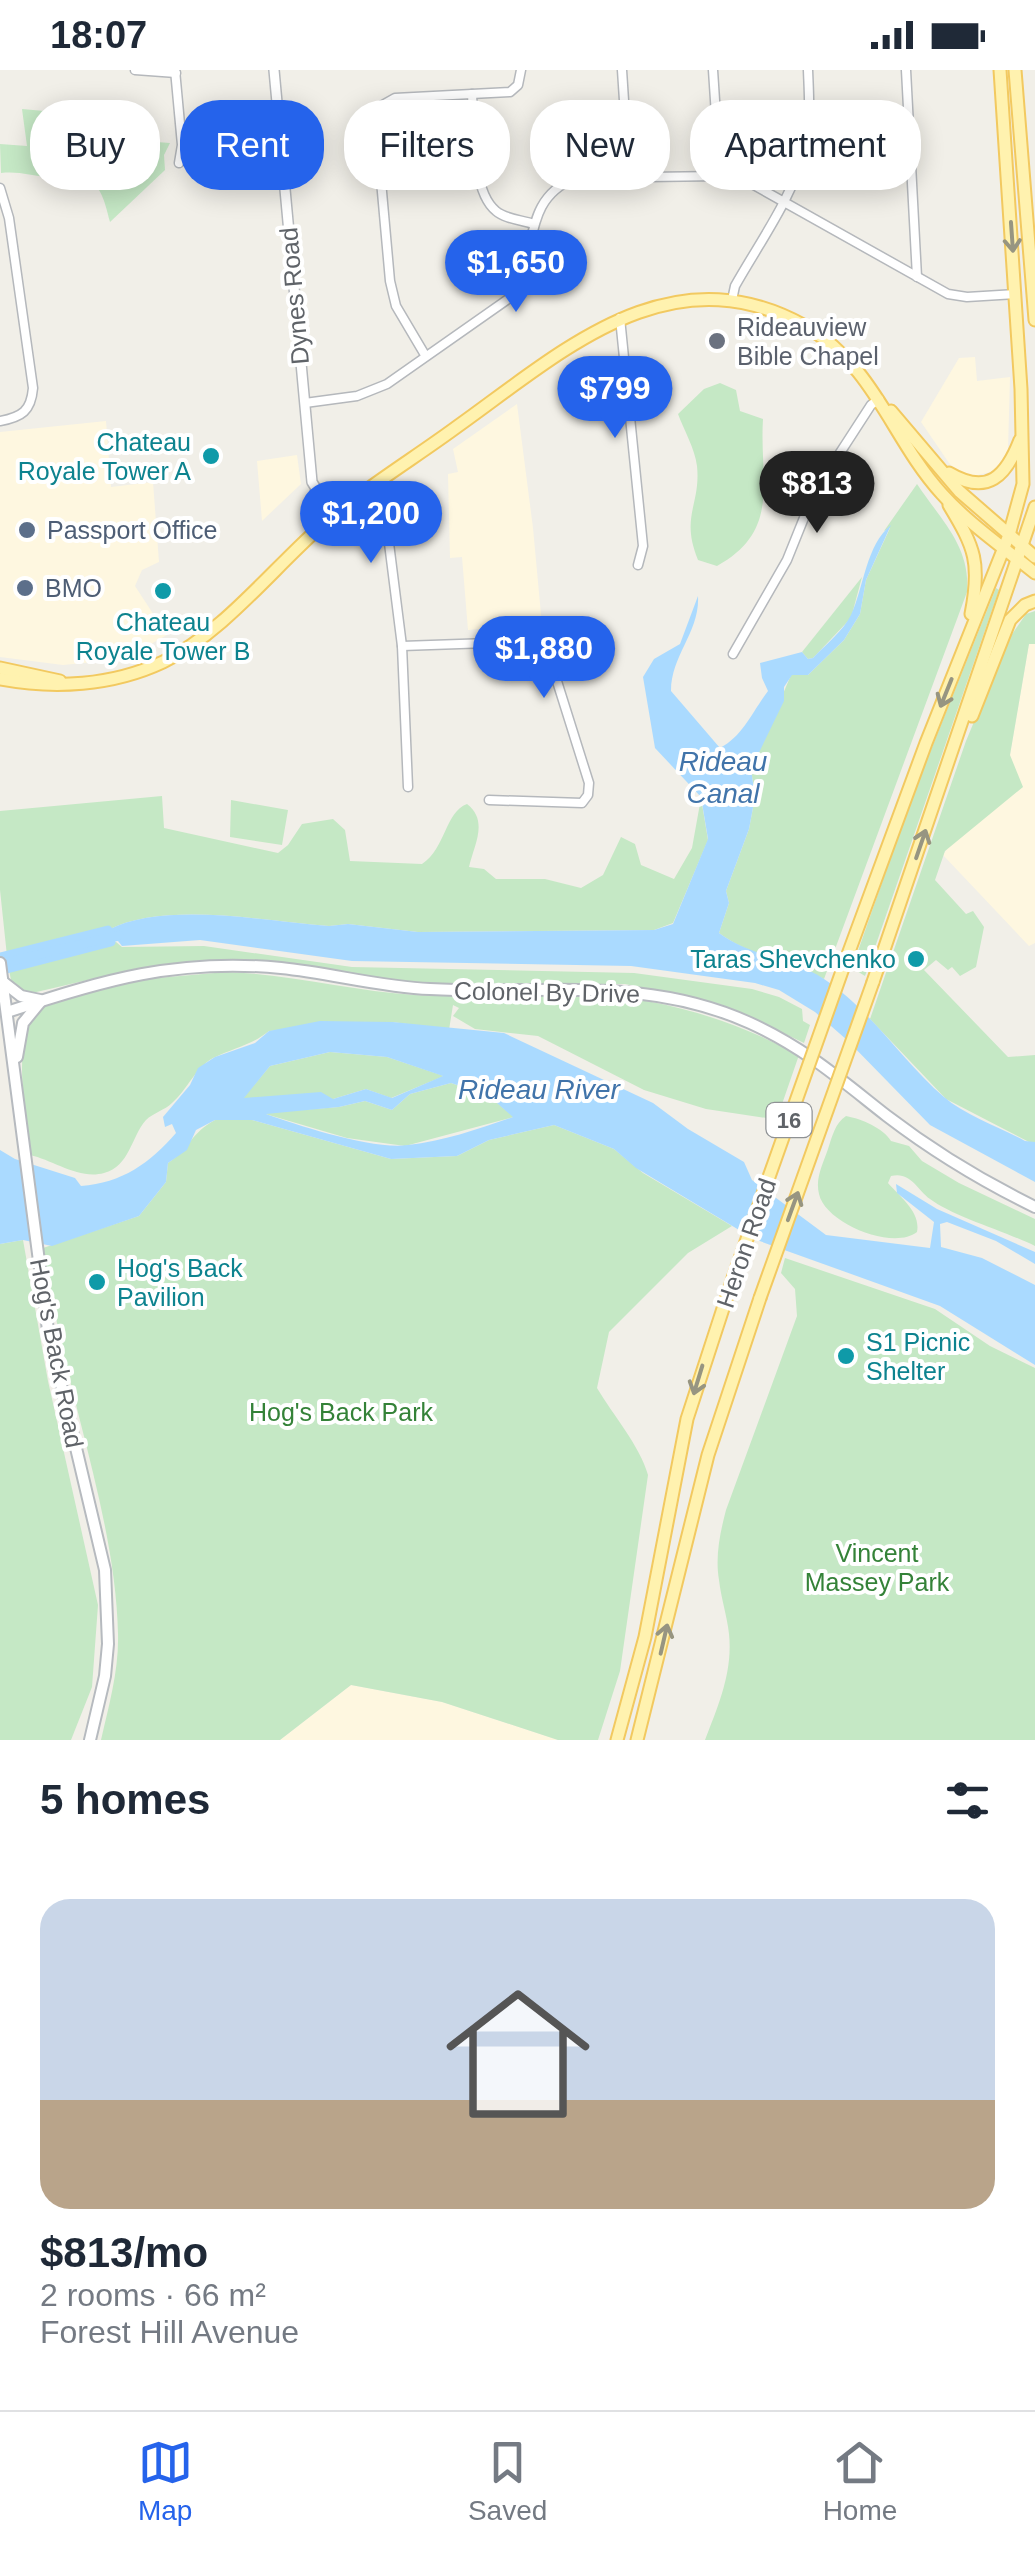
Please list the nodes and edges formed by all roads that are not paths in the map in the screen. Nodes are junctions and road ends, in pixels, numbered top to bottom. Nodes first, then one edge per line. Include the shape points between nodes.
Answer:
1 (135, 70) edge
2 (274, 70) edge
3 (521, 70) edge
4 (622, 70) edge
5 (712, 70) edge
6 (808, 70) edge
7 (906, 70) edge
8 (1000, 70) edge
9 (1016, 70) edge
10 (175, 72) edge
11 (472, 94) junction
12 (624, 100) edge
13 (714, 100) edge
14 (180, 123) edge
15 (0, 188) edge
16 (554, 190) edge
17 (763, 190) edge
18 (782, 200) junction
19 (534, 224) junction
20 (917, 277) junction
21 (1016, 294) junction
22 (732, 300) junction
23 (620, 318) junction
24 (1035, 320) edge
25 (425, 355) junction
26 (882, 401) junction
27 (305, 403) junction
28 (0, 422) edge
29 (1023, 433) junction
30 (919, 452) junction
31 (937, 466) junction
32 (381, 480) junction
33 (943, 496) junction
34 (1035, 508) edge
35 (333, 516) junction
36 (1007, 542) junction
37 (1020, 552) junction
38 (1035, 556) edge
39 (638, 566) dead end
40 (1035, 573) edge
41 (1035, 601) edge
42 (966, 642) junction
43 (402, 646) junction
44 (732, 654) dead end
45 (1, 677) edge
46 (944, 775) junction
47 (408, 787) dead end
48 (489, 800) dead end
49 (0, 963) edge
50 (2, 981) junction
51 (42, 1000) junction
52 (7, 1012) junction
53 (16, 1088) junction
54 (1035, 1206) edge
55 (90, 1740) edge
56 (617, 1740) edge
57 (636, 1740) edge

1 - 10 street
2 - 27 street, Dynes Road
3 - 11 street via 510,92
4 - 12 street
5 - 13 street
6 - 18 street via 805,149
7 - 20 street
8 -> 21 main road, 16
9 - 24 main road
10 - 14 street
11 - 19 street via 486,201 499,215
11 - 25 street via 395,98 379,107 390,281 396,306
15 - 28 street via 34,388 22,416
16 - 19 street
17 - 18 street
18 - 20 street
18 - 22 street
19 - 25 street via 521,282 510,297
20 - 21 street via 948,294
21 - 29 main road, 16
22 - 23 main road via 675,302
22 - 26 main road via 815,333 858,369
23 - 32 main road
23 - 39 street via 643,546
25 - 27 street via 372,392
26 - 30 main road
26 - 44 street via 871,405 814,493 787,560
27 - 35 street, Dynes Road via 312,482
29 - 31 main road via 1008,468 992,480 965,482
29 - 36 main road, 16 via 1023,484
30 - 31 main road
30 - 33 main road
31 - 36 main road
32 - 35 main road
32 - 43 street
33 - 36 main road
33 - 42 main road via 973,547 978,569
34 - 37 main road, 16
35 - 45 main road via 184,650 126,676 51,686
36 - 37 main road
36 - 42 main road, Heron Road / 16
37 - 38 main road
37 - 40 main road
37 - 46 main road, Heron Road / 16
41 - 46 main road via 1010,620
42 -> 56 main road, Heron Road / 16, bridge via 731,1284 684,1435 645,1637
43 - 47 street
43 - 48 street via 518,642 536,645 550,660 588,795 582,803
57 -> 46 main road, Heron Road / 16, bridge via 708,1455
49 - 50 main road, Hog's Back Road
50 - 51 main road via 17,994
50 - 52 main road, Hog's Back Road
51 - 52 main road, Colonel By Drive
51 - 53 main road via 22,1025
51 - 54 main road, Colonel By Drive via 140,972 202,966 286,968 428,989 640,991 727,1014 785,1040 951,1161
52 - 53 main road, Hog's Back Road
53 - 55 main road, Hog's Back Road via 58,1380 105,1570 108,1644

